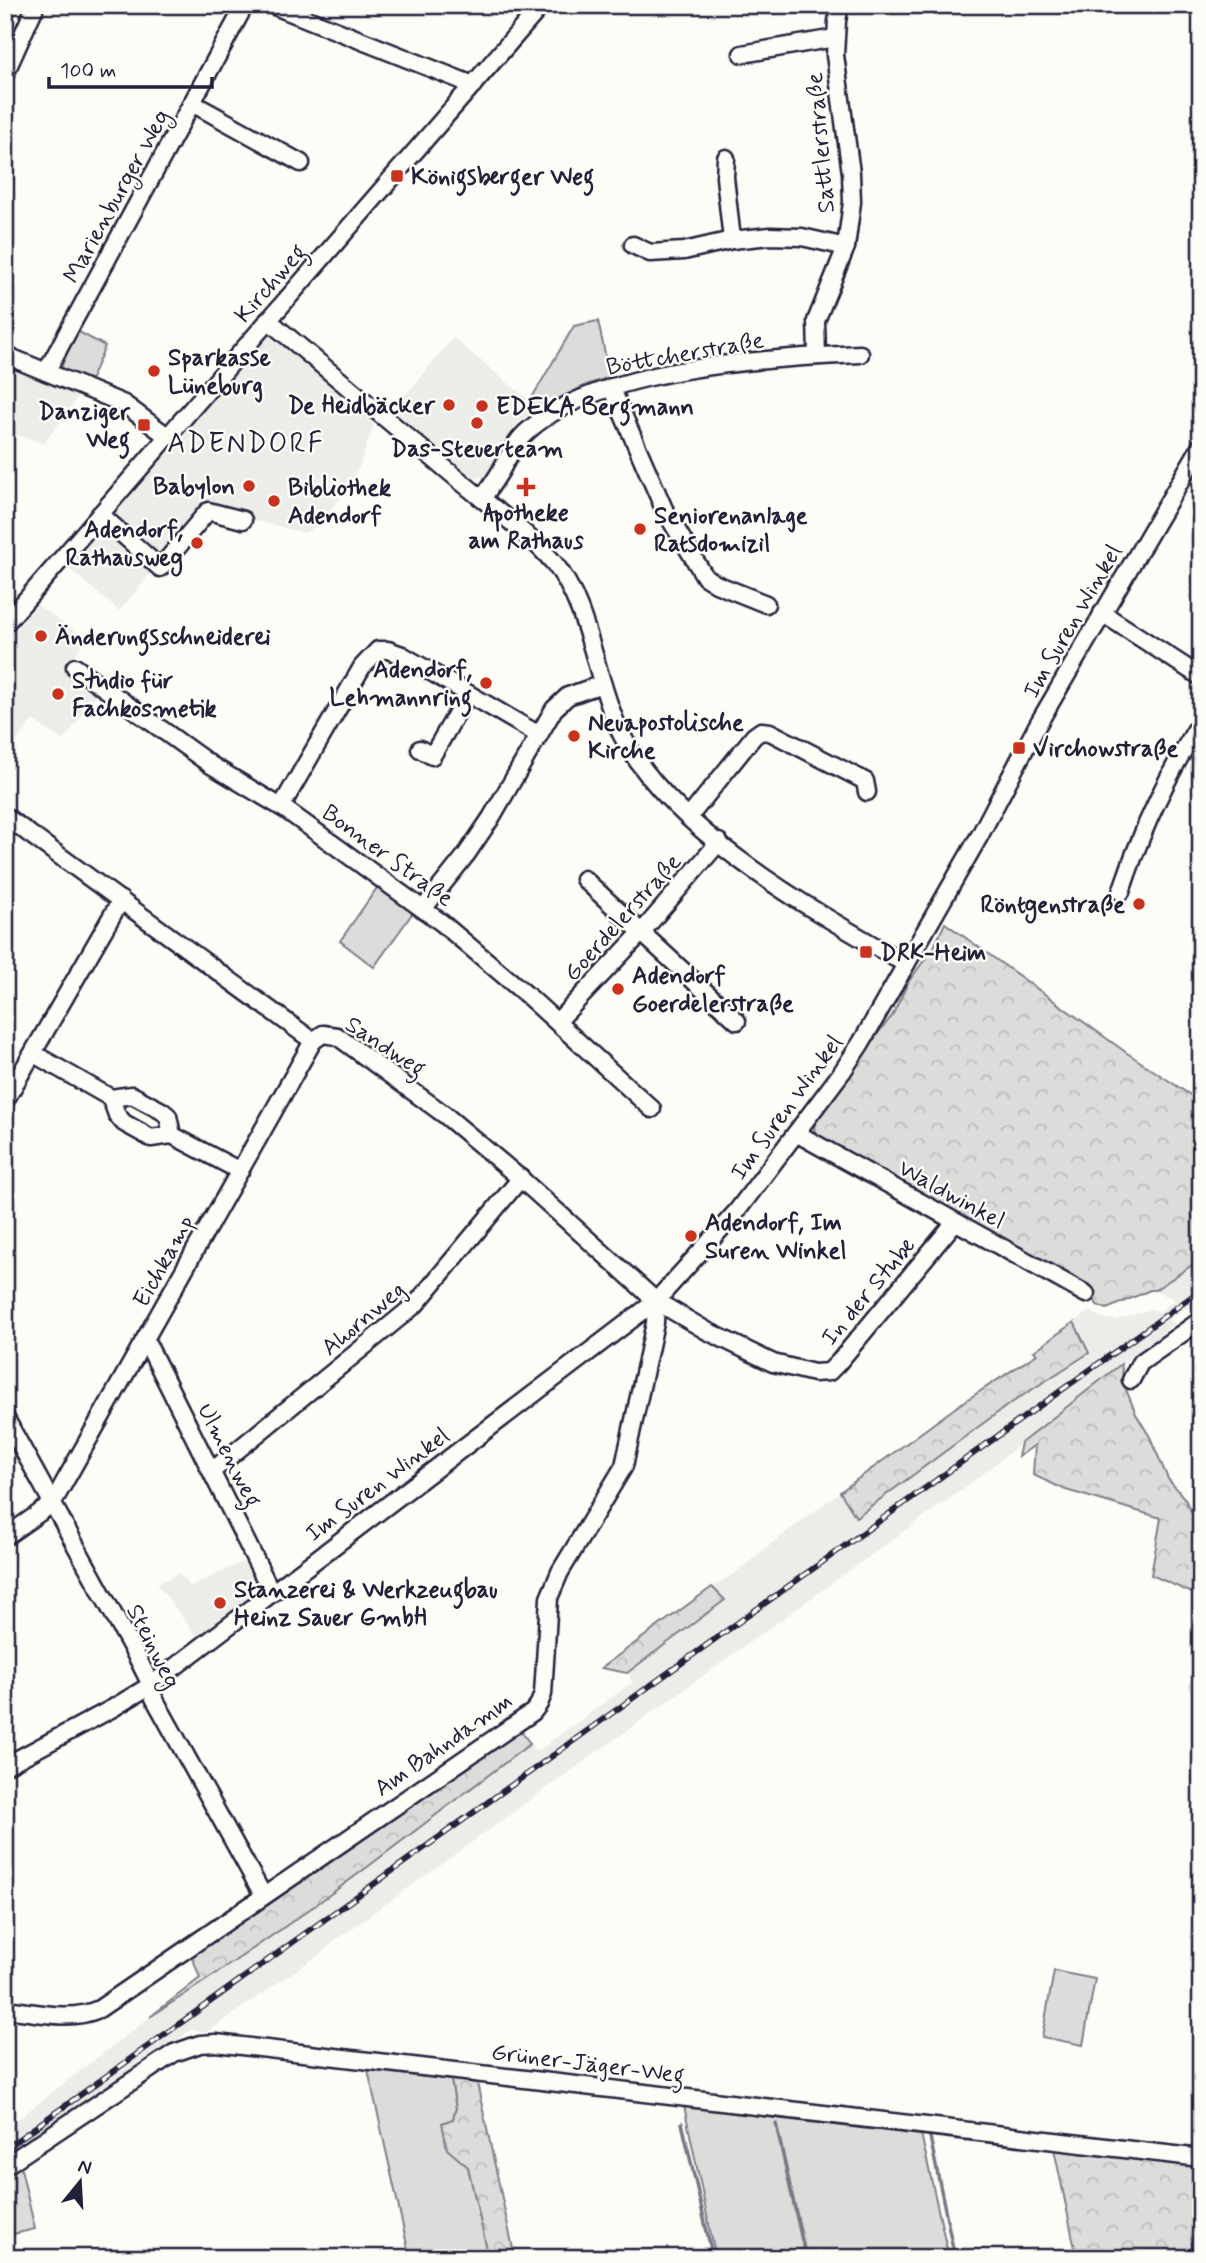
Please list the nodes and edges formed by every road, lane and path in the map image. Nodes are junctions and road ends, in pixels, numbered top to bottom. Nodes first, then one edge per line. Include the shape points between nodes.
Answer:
1 (36, 5) edge
2 (245, 5) edge
3 (272, 5) edge
4 (542, 5) edge
5 (841, 5) edge
6 (835, 37) junction
7 (742, 54) dead end
8 (5, 74) edge
9 (473, 85) junction
10 (192, 103) junction
11 (726, 158) dead end
12 (301, 163) dead end
13 (732, 240) junction
14 (634, 245) dead end
15 (846, 247) junction
16 (268, 320) junction
17 (860, 354) dead end
18 (5, 355) edge
19 (817, 356) junction
20 (46, 372) junction
21 (611, 387) junction
22 (167, 436) junction
23 (1201, 446) edge
24 (482, 499) junction
25 (100, 514) junction
26 (243, 520) dead end
27 (766, 604) dead end
28 (1102, 613) junction
29 (7, 619) edge
30 (75, 667) dead end
31 (1201, 677) edge
32 (602, 684) junction
33 (468, 694) junction
34 (1201, 721) edge
35 (539, 736) junction
36 (420, 749) dead end
37 (867, 792) dead end
38 (281, 807) junction
39 (5, 816) edge
40 (689, 817) junction
41 (719, 842) junction
42 (584, 879) dead end
43 (1121, 892) dead end
44 (121, 900) junction
45 (423, 909) junction
46 (641, 933) junction
47 (906, 964) junction
48 (737, 1021) dead end
49 (557, 1022) junction
50 (313, 1041) junction
51 (34, 1054) junction
52 (111, 1098) junction
53 (5, 1101) edge
54 (652, 1109) dead end
55 (796, 1133) junction
56 (172, 1135) junction
57 (240, 1171) junction
58 (521, 1178) junction
59 (955, 1222) junction
60 (1086, 1294) dead end
61 (656, 1301) junction
62 (1201, 1320) edge
63 (145, 1339) junction
64 (1131, 1380) dead end
65 (5, 1417) edge
66 (212, 1471) junction
67 (52, 1504) junction
68 (5, 1537) edge
69 (272, 1593) junction
70 (151, 1685) junction
71 (5, 1766) edge
72 (263, 1895) junction
73 (5, 2010) edge
74 (1201, 2158) edge
75 (5, 2166) edge

1 - 8 street
2 - 10 street, Marienburger Weg
3 - 9 street
4 - 9 street, Kirchweg
5 - 6 street, Sattlerstraße
6 - 7 street
6 - 15 street, Sattlerstraße via 851,173
9 - 16 street, Kirchweg
10 - 12 street
10 - 20 street, Marienburger Weg
11 - 13 street
13 - 14 street via 699,249 653,253
13 - 15 street via 788,236
15 - 19 street, Sattlerstraße via 816,321
16 - 22 street, Kirchweg
16 - 24 street
17 - 19 street, Böttcherstraße
18 - 20 street
19 - 21 street, Böttcherstraße via 691,370
20 - 22 street via 124,404
21 - 24 street, Böttcherstraße via 561,408 531,428 512,447
21 - 27 street via 664,509 705,577
22 - 25 street, Kirchweg
23 - 28 street, Im Suren Winkel
24 - 32 street via 564,576 576,599
25 - 26 street via 160,568 208,511
25 - 29 street, Kirchweg
28 - 31 street
28 - 47 street, Im Suren Winkel
30 - 38 street, Bonner Straße via 203,759
32 - 35 street via 561,701
32 - 40 street via 641,767
33 - 35 street
33 - 36 street via 432,756
33 - 38 street via 394,652 378,650 362,667
34 - 43 street via 1149,817
35 - 45 street via 491,818
37 - 40 street via 865,781 761,730
38 - 45 street, Bonner Straße
39 - 44 street, Sandweg
40 - 41 street
41 - 46 street, Goerdelerstraße
41 - 47 street via 813,909
42 - 46 street
44 - 50 street, Sandweg
44 - 51 street
45 - 49 street, Bonner Straße
46 - 48 street
46 - 49 street, Goerdelerstraße
47 - 55 street, Im Suren Winkel via 850,1061
49 - 54 street, Bonner Straße
50 - 57 street, Eichkamp
50 - 58 street, Sandweg via 323,1034 339,1037
51 - 52 street
51 - 53 street
52 - 56 street via 121,1121 151,1138
52 - 56 street via 132,1095 162,1111 168,1116
55 - 59 street, Waldwinkel
55 - 61 street, Im Suren Winkel via 737,1211
56 - 57 street
57 - 63 street, Eichkamp
58 - 61 street, Sandweg
58 - 66 street, Ahornweg via 414,1306
59 - 60 street, Waldwinkel
59 - 61 street, In der Stube via 835,1367 822,1373 759,1358
61 - 69 street, Im Suren Winkel
61 - 72 street, Am Bahndamm via 624,1466 549,1598 540,1704
62 - 64 street via 1140,1363
63 - 66 street, Ulmenweg
63 - 67 street, Eichkamp
65 - 67 street, Steinweg
66 - 69 street, Ulmenweg
67 - 68 street
67 - 70 street, Steinweg
69 - 70 street, Im Suren Winkel
70 - 71 street, Im Suren Winkel
70 - 72 street, Steinweg
72 - 73 street, Am Bahndamm via 91,2012 69,2016
74 - 75 street, Grüner-Jäger-Weg via 216,2043 174,2053

